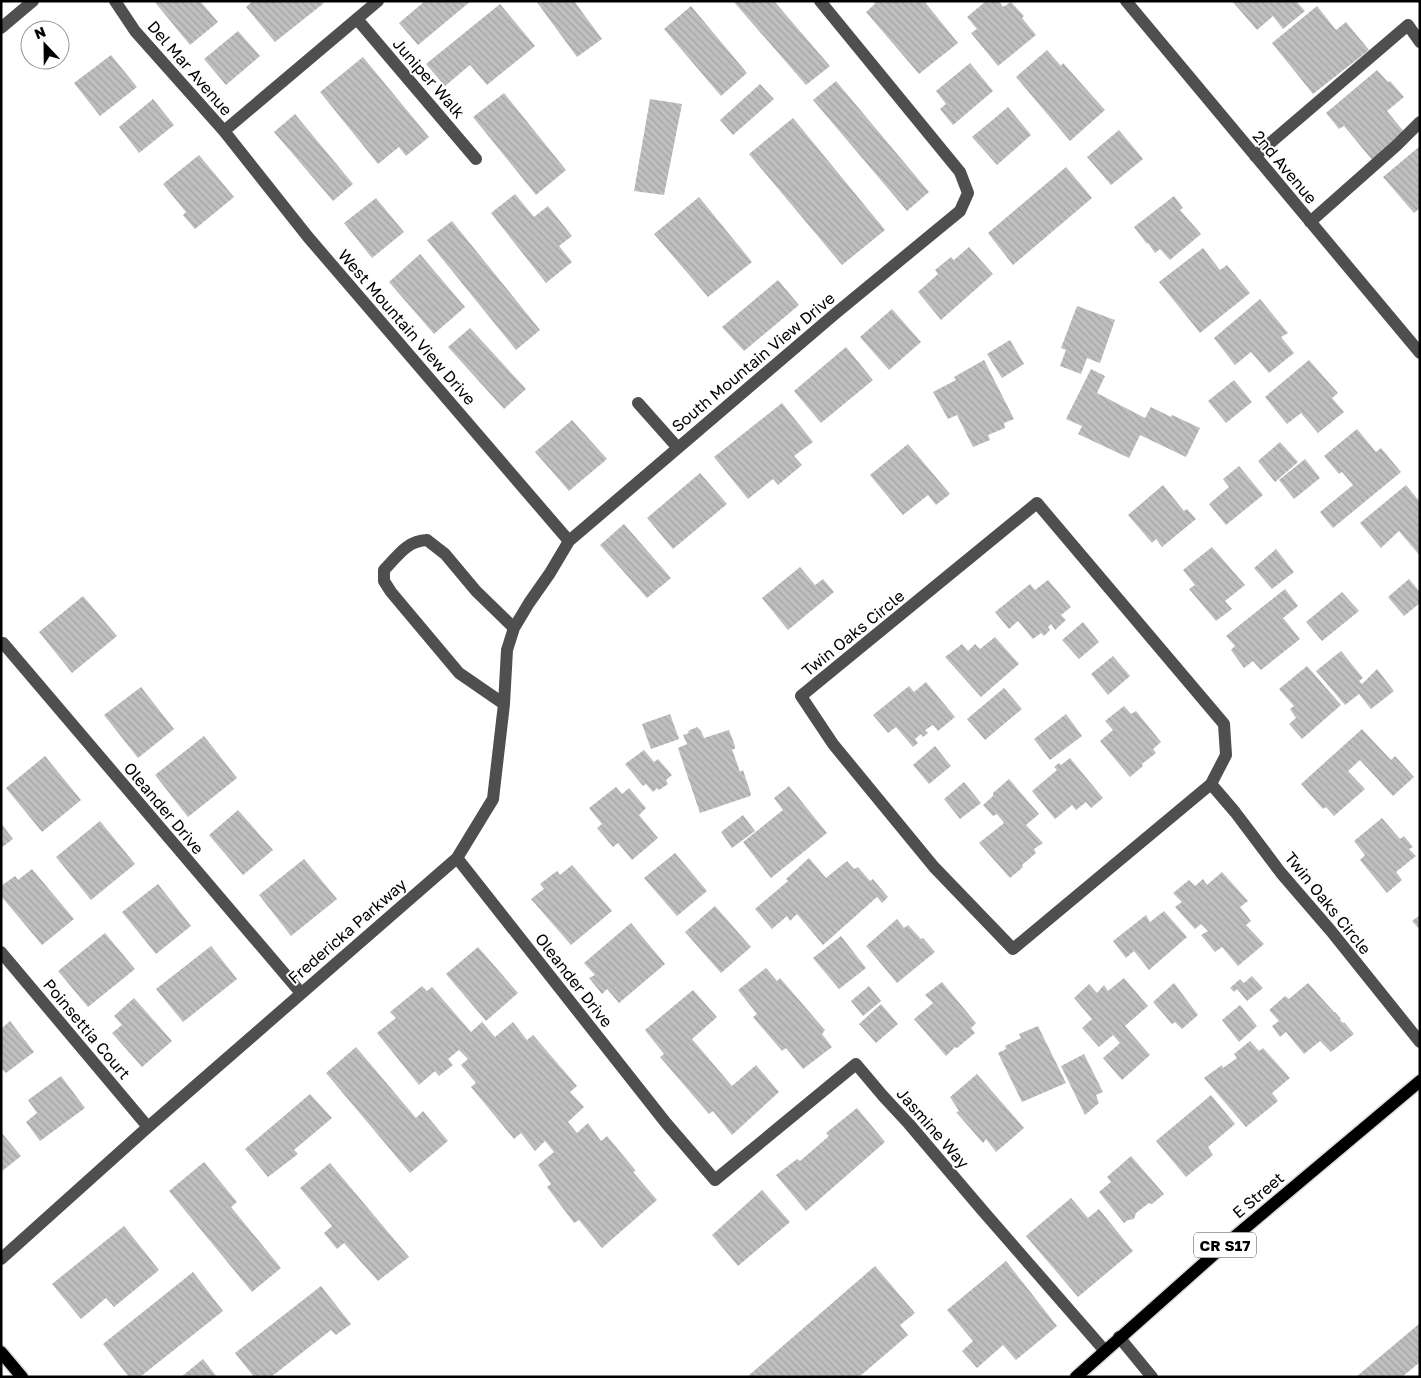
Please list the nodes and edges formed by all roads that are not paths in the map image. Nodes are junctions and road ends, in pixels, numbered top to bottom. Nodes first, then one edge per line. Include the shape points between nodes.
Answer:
1 (33, 1) edge
2 (115, 1) edge
3 (378, 1) edge
4 (820, 1) edge
5 (1126, 1) edge
6 (357, 19) junction
7 (1, 28) edge
8 (1420, 42) edge
9 (1420, 122) edge
10 (224, 131) junction
11 (1255, 156) junction
12 (476, 159) dead end
13 (1310, 222) junction
14 (1420, 353) edge
15 (638, 403) dead end
16 (678, 448) junction
17 (569, 541) junction
18 (514, 628) junction
19 (3, 643) dead end
20 (504, 704) junction
21 (1211, 784) junction
22 (457, 858) junction
23 (1, 952) edge
24 (301, 993) junction
25 (1420, 1042) edge
26 (1420, 1081) edge
27 (148, 1127) junction
28 (715, 1180) joint
29 (1, 1259) edge
30 (1119, 1337) junction
31 (1105, 1351) junction
32 (1, 1352) edge
33 (22, 1377) edge
34 (1076, 1377) edge
35 (1152, 1377) edge

1 - 7 street
2 - 10 street, Del Mar Avenue via 136,31
3 - 6 street
4 - 16 street, South Mountain View Drive via 960,172 968,194 960,211
5 - 11 street, 2nd Avenue
6 - 10 street
6 - 12 street, Juniper Walk
8 - 11 street via 1408,26
9 - 13 street
10 - 17 street, West Mountain View Drive via 308,237
11 - 13 street, 2nd Avenue
13 - 14 street, 2nd Avenue
15 - 16 street
16 - 17 street, South Mountain View Drive
17 - 18 street, Fredericka Parkway
18 - 20 street, Fredericka Parkway via 507,650
18 - 20 street via 476,591 445,554 427,540 409,544 384,570 384,581 391,592 459,673
19 - 24 street, Oleander Drive
20 - 22 street, Fredericka Parkway via 493,799
21 - 21 street, Twin Oaks Circle via 1013,948 934,867 833,744 801,696 1037,503 1224,724 1226,755
21 - 25 street, Twin Oaks Circle
22 - 24 street, Fredericka Parkway
22 - 28 street, Oleander Drive via 666,1123
23 - 27 street, Poinsettia Court
24 - 27 street, Fredericka Parkway
26 - 30 main road, E Street / CR S17
27 - 29 street, Fredericka Parkway
28 - 31 street, Jasmine Way via 856,1064
30 - 31 main road, E Street / CR S17
30 - 35 street
31 - 34 main road, E Street / CR S17
32 - 33 main road

